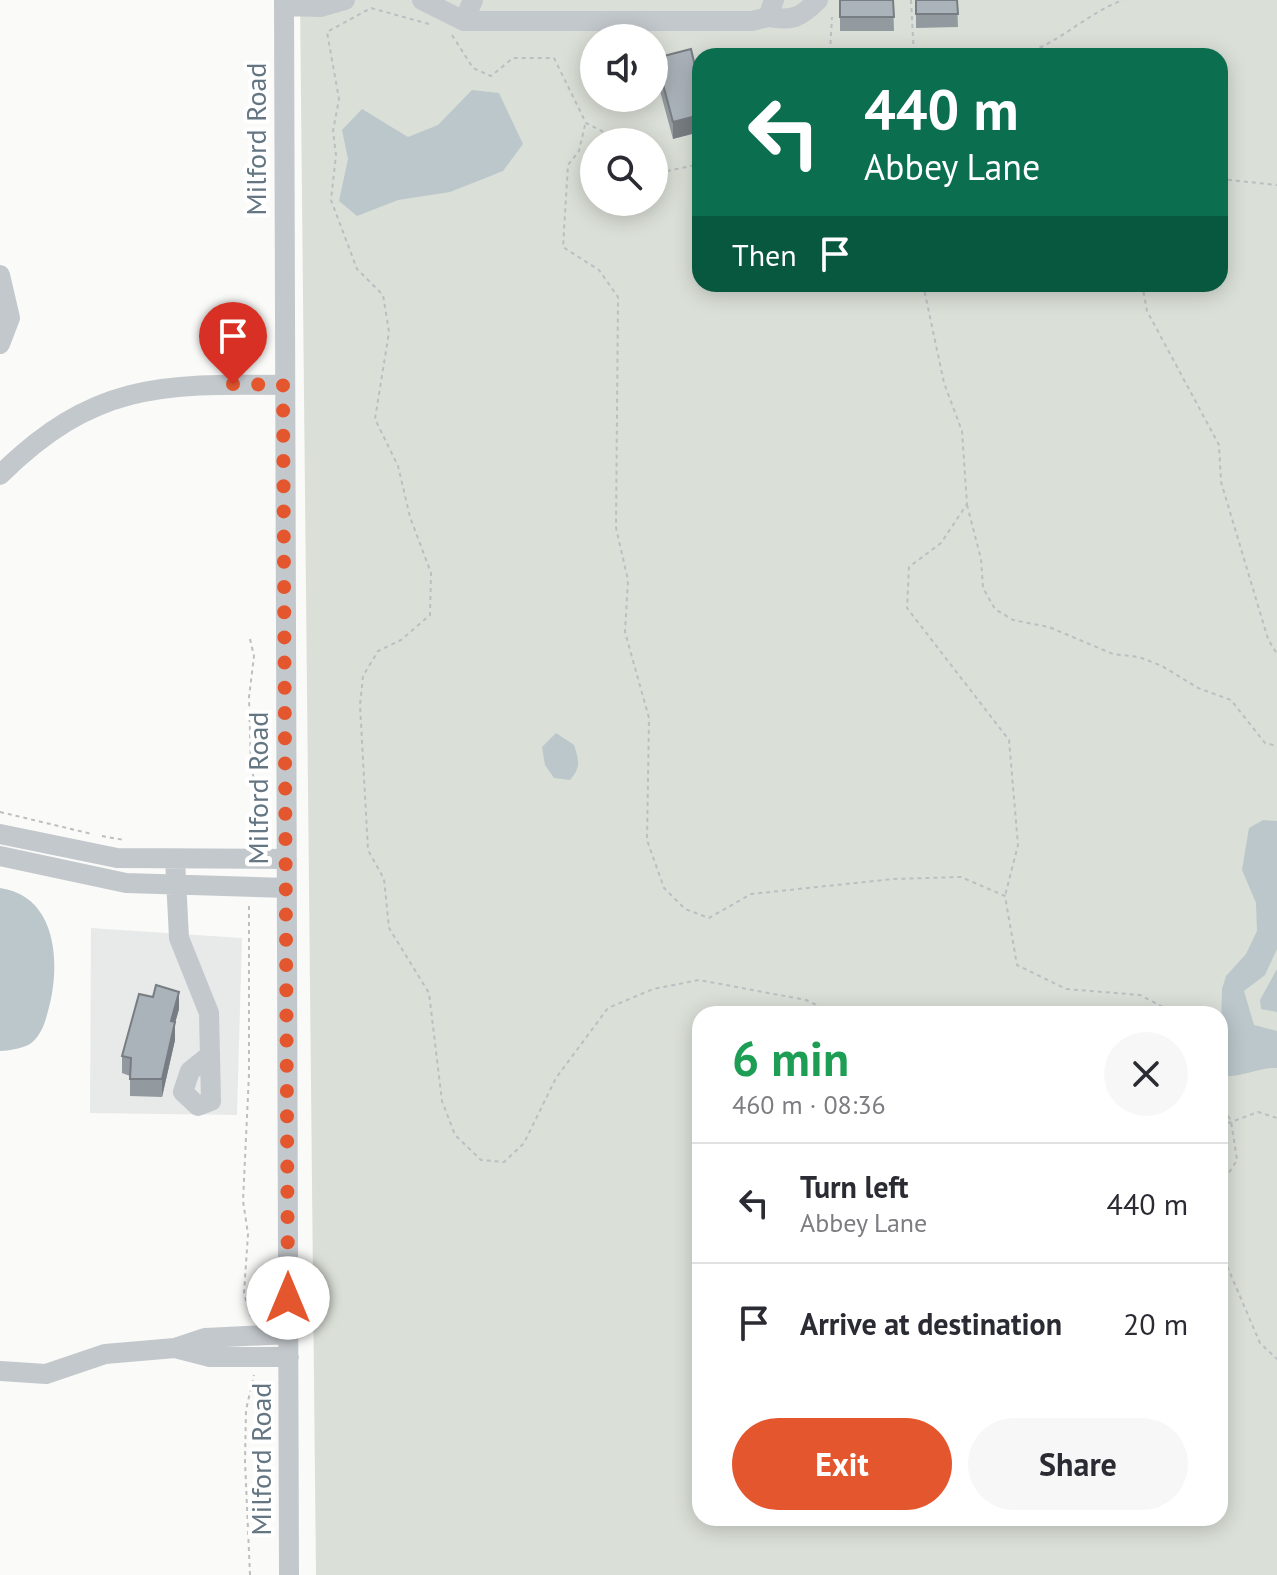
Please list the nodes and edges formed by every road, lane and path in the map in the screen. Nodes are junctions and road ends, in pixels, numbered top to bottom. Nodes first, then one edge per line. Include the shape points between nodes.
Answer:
1 (345, 0) edge
2 (422, 0) edge
3 (473, 0) edge
4 (818, 0) edge
5 (911, 0) edge
6 (1123, 0) edge
7 (284, 3) edge
8 (771, 8) edge
9 (832, 17) dead end
10 (456, 25) junction
11 (436, 26) dead end
12 (830, 48) edge
13 (914, 48) edge
14 (1041, 48) edge
15 (586, 123) junction
16 (596, 128) edge
17 (692, 166) edge
18 (668, 171) edge
19 (1228, 180) edge
20 (1277, 185) edge
21 (0, 275) edge
22 (925, 292) edge
23 (1143, 292) edge
24 (0, 344) edge
25 (283, 385) junction
26 (0, 475) edge
27 (967, 504) junction
28 (250, 639) dead end
29 (1277, 654) edge
30 (1277, 746) edge
31 (0, 812) edge
32 (0, 834) edge
33 (130, 840) dead end
34 (0, 856) edge
35 (175, 859) junction
36 (253, 859) junction
37 (287, 859) junction
38 (175, 885) junction
39 (252, 887) junction
40 (287, 888) junction
41 (1005, 896) junction
42 (818, 1006) edge
43 (1161, 1006) edge
44 (210, 1055) dead end
45 (1228, 1116) edge
46 (1277, 1118) edge
47 (1231, 1121) junction
48 (1228, 1122) edge
49 (1228, 1174) edge
50 (1228, 1268) edge
51 (289, 1334) junction
52 (254, 1336) junction
53 (175, 1348) junction
54 (254, 1357) junction
55 (289, 1357) junction
56 (1277, 1359) edge
57 (0, 1371) edge
58 (250, 1575) edge
59 (289, 1575) edge

1 - 7 street via 321,7
2 - 10 street
3 - 10 street
4 - 8 street via 805,15 791,20
5 - 13 path
6 - 14 path
7 - 25 street, Milford Road
8 - 10 street via 752,21
9 - 12 path
10 - 15 path via 473,68 491,76 513,58 554,58
11 - 42 path via 371,8 327,32 339,99 331,200 357,269 383,295 389,332 375,419 398,466 431,573 430,615 401,640 378,651 363,676 368,850 384,879 389,928 429,993 442,1101 455,1135 481,1160 504,1162 524,1143 556,1078 608,1008 653,989 699,980
15 - 16 path
15 - 41 path via 579,151 568,165 563,247 599,270 618,297 616,528 628,580 625,632 649,718 647,840 664,888 685,909 709,918 751,894 893,879 961,877
17 - 18 path
19 - 20 path
21 - 24 street via 10,318
22 - 27 path via 944,383 962,431
23 - 29 path via 1147,311 1219,445 1221,482
25 - 26 street via 181,384 111,400 45,434
25 - 37 street, Milford Road
27 - 30 path via 983,588 995,609 1013,620 1162,666 1231,700 1265,743
27 - 41 path via 941,543 909,567 907,608 1009,740 1018,845
28 - 36 path
31 - 33 path
32 - 35 street via 117,858
34 - 38 street via 126,883
35 - 36 street
35 - 38 street
36 - 37 street
37 - 40 street, Milford Road
38 - 39 street
38 - 44 street via 179,938 209,1013
39 - 40 street
39 - 52 path via 243,1201 248,1234 244,1293
40 - 51 street, Milford Road
41 - 43 path via 1017,965 1066,989 1140,995
45 - 47 path
46 - 47 path via 1258,1112
47 - 48 path
47 - 49 path via 1237,1160
50 - 56 path via 1260,1343
51 - 52 street
51 - 55 street, Milford Road
52 - 53 street via 205,1338
53 - 54 street via 210,1357
53 - 57 street via 105,1354 46,1374
54 - 55 street
54 - 58 path via 245,1461
55 - 59 street, Milford Road

